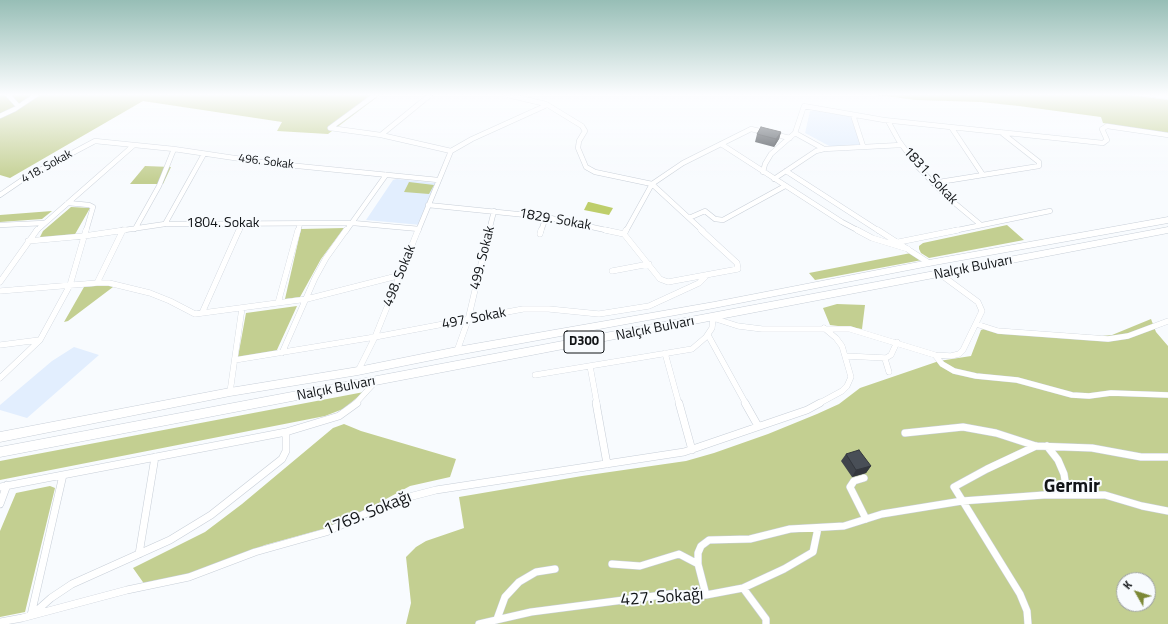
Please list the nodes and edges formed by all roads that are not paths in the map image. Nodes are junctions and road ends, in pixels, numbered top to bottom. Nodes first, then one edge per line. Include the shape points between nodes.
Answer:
1 (335, 124) edge
2 (394, 124) edge
3 (505, 124) edge
4 (578, 124) edge
5 (798, 124) edge
6 (855, 124) edge
7 (890, 124) edge
8 (921, 124) edge
9 (951, 127) junction
10 (1002, 132) junction
11 (795, 133) junction
12 (380, 135) junction
13 (1168, 135) edge
14 (790, 138) junction
15 (95, 141) joint
16 (721, 144) junction
17 (134, 145) junction
18 (901, 145) junction
19 (863, 146) junction
20 (174, 149) junction
21 (824, 149) junction
22 (451, 151) junction
23 (204, 154) junction
24 (786, 171) junction
25 (763, 172) junction
26 (386, 175) junction
27 (983, 175) junction
28 (774, 179) junction
29 (438, 180) junction
30 (933, 183) junction
31 (652, 184) junction
32 (785, 186) junction
33 (0, 195) edge
34 (68, 203) junction
35 (428, 205) junction
36 (494, 211) junction
37 (1050, 211) dead end
38 (546, 217) junction
39 (689, 218) junction
40 (1168, 220) edge
41 (44, 223) junction
42 (353, 223) junction
43 (165, 224) junction
44 (242, 224) junction
45 (300, 224) junction
46 (0, 225) edge
47 (981, 225) junction
48 (135, 229) junction
49 (419, 229) junction
50 (122, 230) junction
51 (1168, 230) edge
52 (540, 234) dead end
53 (624, 234) junction
54 (84, 236) junction
55 (28, 241) junction
56 (899, 242) junction
57 (908, 249) junction
58 (930, 263) junction
59 (648, 264) junction
60 (612, 271) dead end
61 (940, 274) junction
62 (401, 275) junction
63 (706, 276) junction
64 (0, 282) edge
65 (97, 283) junction
66 (70, 285) junction
67 (0, 292) edge
68 (306, 299) junction
69 (278, 303) junction
70 (242, 308) junction
71 (202, 313) junction
72 (713, 318) junction
73 (468, 320) junction
74 (1168, 320) edge
75 (976, 324) junction
76 (824, 328) junction
77 (708, 335) junction
78 (375, 338) junction
79 (40, 340) junction
80 (897, 342) junction
81 (0, 345) edge
82 (457, 351) junction
83 (282, 353) junction
84 (665, 353) junction
85 (935, 355) junction
86 (845, 356) junction
87 (885, 359) junction
88 (235, 360) junction
89 (590, 366) junction
90 (358, 371) junction
91 (888, 372) dead end
92 (536, 375) dead end
93 (0, 378) edge
94 (376, 381) junction
95 (230, 392) junction
96 (1168, 395) edge
97 (758, 426) junction
98 (286, 432) junction
99 (905, 433) dead end
100 (0, 437) edge
101 (1036, 446) junction
102 (1048, 446) junction
103 (692, 450) junction
104 (0, 452) edge
105 (156, 457) junction
106 (1168, 457) edge
107 (607, 464) junction
108 (63, 475) junction
109 (864, 478) dead end
110 (4, 486) edge
111 (1065, 494) junction
112 (962, 501) junction
113 (0, 504) edge
114 (1168, 511) edge
115 (866, 519) junction
116 (818, 528) junction
117 (139, 554) junction
118 (612, 564) dead end
119 (698, 564) junction
120 (555, 569) dead end
121 (743, 588) junction
122 (706, 596) junction
123 (31, 616) junction
124 (22, 618) junction
125 (497, 619) junction
126 (0, 622) edge
127 (15, 624) edge
128 (479, 624) edge
129 (766, 624) edge
130 (1028, 624) edge

1 - 12 street via 330,128
2 - 12 street
3 - 22 street
4 - 31 street via 584,128 578,148 588,168 594,172
5 - 11 street
6 - 19 street
7 - 18 street, 1831. Sokak
8 - 9 street
9 - 10 street
9 - 27 street
10 - 13 street via 1103,143 1106,140 1102,129 1106,126
10 - 27 street via 1040,165
11 - 14 street
11 - 21 street
12 - 22 street
14 - 16 street via 751,129
14 - 25 street via 771,154
15 - 17 street, 496. Sokak
15 - 33 street, 418. Sokak via 22,180
16 - 25 street
16 - 31 street via 683,163
17 - 20 street, 496. Sokak
17 - 34 street
18 - 19 street
18 - 30 street, 1831. Sokak
19 - 21 street
20 - 23 street, 496. Sokak
20 - 48 street via 159,186
21 - 24 street
22 - 29 street, 498. Sokak
23 - 26 street, 496. Sokak
23 - 43 street
24 - 28 street
24 - 56 street
25 - 28 street
26 - 29 street, 496. Sokak
26 - 42 street
27 - 30 street
28 - 32 street
29 - 35 street, 498. Sokak
30 - 47 street, 1831. Sokak
31 - 39 street
31 - 53 street
32 - 39 street via 723,220 715,219 705,211
32 - 57 street via 862,233
34 - 41 street
34 - 54 street via 92,207
35 - 36 street, 1829. Sokak
35 - 49 street, 498. Sokak
36 - 38 street, 1829. Sokak
36 - 73 street, 499. Sokak
37 - 47 street
38 - 52 street
38 - 53 street, 1829. Sokak
39 - 63 street via 739,266 737,270
40 - 58 highway, Nalçık Bulvarı / D300
41 - 46 street
41 - 55 street
42 - 45 street, 1804. Sokak
42 - 49 street, 1804. Sokak
42 - 68 street via 326,258
43 - 44 street, 1804. Sokak
43 - 48 street, 1804. Sokak
44 - 45 street, 1804. Sokak
44 - 71 street
45 - 69 street
47 - 56 street
48 - 50 street, 1804. Sokak
49 - 62 street, 498. Sokak
50 - 54 street, 1804. Sokak
50 - 65 street
51 - 61 highway, Nalçık Bulvarı / D300
53 - 59 street
54 - 55 street, 1804. Sokak
54 - 66 street
55 - 64 street
56 - 57 street
57 - 58 street
58 - 82 highway, Nalçık Bulvarı / D300
59 - 60 street
59 - 63 street via 660,279 674,282
61 - 72 highway, Nalçık Bulvarı / D300
61 - 75 street via 980,304 982,311
62 - 68 street
62 - 78 street, 498. Sokak
63 - 73 street, 497. Sokak via 699,283 649,306 599,314 523,309
65 - 66 street
65 - 71 street via 117,284 150,293 195,314
66 - 67 street
66 - 79 street
68 - 69 street
68 - 83 street
69 - 70 street
70 - 71 street
70 - 88 street
72 - 76 street via 738,326 762,329
72 - 77 street
72 - 94 highway, Nalçık Bulvarı / D300
73 - 78 street, 497. Sokak
73 - 82 street, 499. Sokak
74 - 75 street via 1128,336 1108,339 998,331
75 - 85 street via 961,352 951,356
76 - 80 street via 850,329
76 - 86 street, 1769. Sokağı via 839,342
77 - 84 street via 692,348
77 - 97 street
78 - 83 street, 497. Sokak
78 - 90 street, 498. Sokak
79 - 81 street
79 - 93 street
80 - 85 street
80 - 87 street via 891,355
82 - 90 highway, Nalçık Bulvarı / D300
83 - 88 street, 497. Sokak
84 - 89 street
84 - 103 street
85 - 96 street via 942,364 954,371 1017,380 1072,395
86 - 87 street
86 - 97 street, 1769. Sokağı via 851,377 842,391 807,410
87 - 91 street
88 - 95 street
89 - 92 street
89 - 107 street
90 - 95 highway, Nalçık Bulvarı / D300
94 - 98 street via 358,402 339,416
94 - 104 highway, Nalçık Bulvarı / D300
95 - 100 highway, Nalçık Bulvarı / D300
97 - 103 street, 1769. Sokağı
98 - 105 street
98 - 117 street via 286,451 280,462 199,523
99 - 101 street via 963,427 996,433
101 - 102 street
101 - 112 street via 954,487
102 - 106 street via 1092,448 1149,458
102 - 111 street via 1064,474
103 - 107 street, 1769. Sokağı
105 - 108 street
105 - 117 street
107 - 123 street, 1769. Sokağı via 410,496 326,532 255,552 190,577 127,590
108 - 110 street
108 - 123 street
109 - 115 street via 854,481 850,487
110 - 113 street
111 - 112 street
111 - 114 street via 1104,495
112 - 115 street
112 - 130 street via 1020,594 1027,611
115 - 116 street via 844,526
116 - 119 street via 790,528 750,540 709,540 699,549
116 - 121 street, 427. Sokağı via 813,552
117 - 123 street via 72,584
118 - 119 street via 640,566 679,554
119 - 122 street
120 - 125 street via 536,572 519,582 505,598
121 - 122 street, 427. Sokağı
121 - 129 street via 766,619
122 - 125 street, 427. Sokağı via 670,594 531,612
123 - 124 street, 1769. Sokağı
124 - 126 street, 1769. Sokağı
124 - 127 street
125 - 128 street, 427. Sokağı

